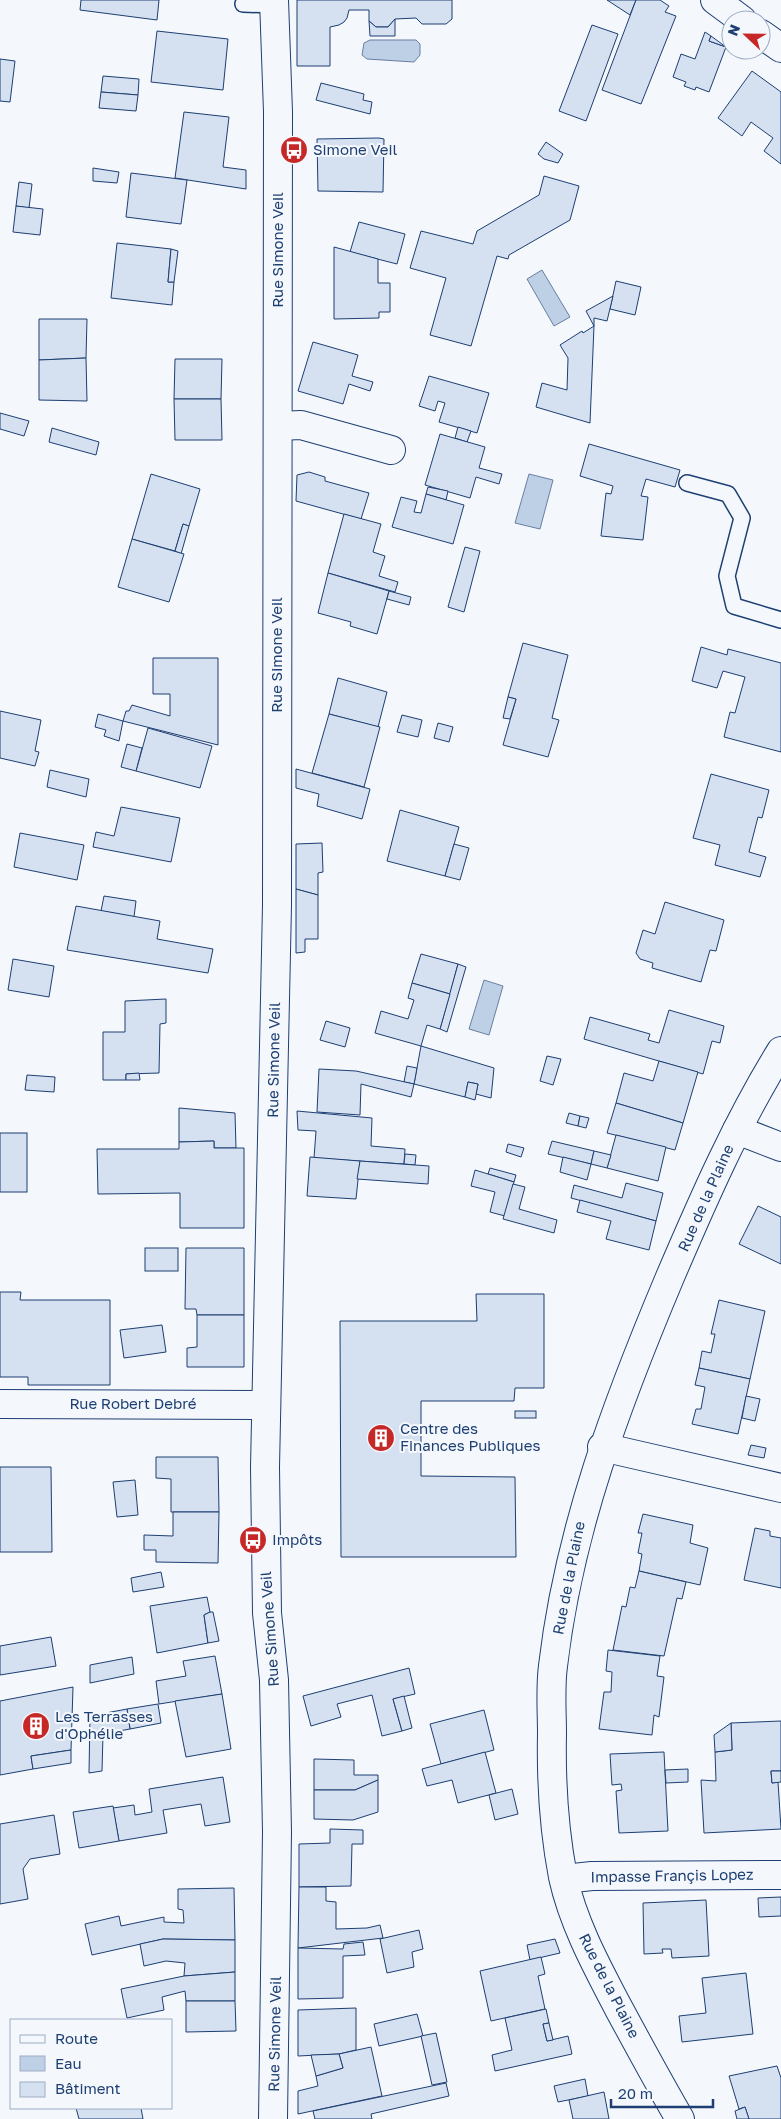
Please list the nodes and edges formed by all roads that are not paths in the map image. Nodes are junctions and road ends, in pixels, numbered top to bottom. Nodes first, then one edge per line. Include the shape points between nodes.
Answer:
1 (715, 0) edge
2 (274, 3) edge
3 (243, 4) dead end
4 (728, 10) edge
5 (278, 426) junction
6 (391, 450) dead end
7 (687, 483) dead end
8 (781, 620) edge
9 (781, 1051) edge
10 (737, 1130) junction
11 (781, 1147) edge
12 (0, 1404) edge
13 (266, 1405) junction
14 (602, 1447) junction
15 (781, 1488) edge
16 (781, 1875) edge
17 (564, 1879) junction
18 (274, 2119) edge
19 (680, 2119) edge

1 - 4 main road
2 - 3 lane
2 - 5 main road, Rue Simone Veil via 278,106
5 - 6 main road via 302,425
5 - 13 main road, Rue Simone Veil via 277,904
7 - 8 lane via 728,494 742,518 727,576 734,606
9 - 10 main road, Rue de la Plaine
10 - 11 main road
10 - 14 main road, Rue de la Plaine via 645,1336
12 - 13 main road, Rue Robert Debré
13 - 18 main road, Rue Simone Veil via 267,1613 274,1680 278,1832
14 - 15 main road
14 - 17 main road, Rue de la Plaine via 566,1582 552,1668 553,1807
16 - 17 main road, Impasse Françis Lopez
17 - 19 main road, Rue de la Plaine via 580,1930 599,1972

